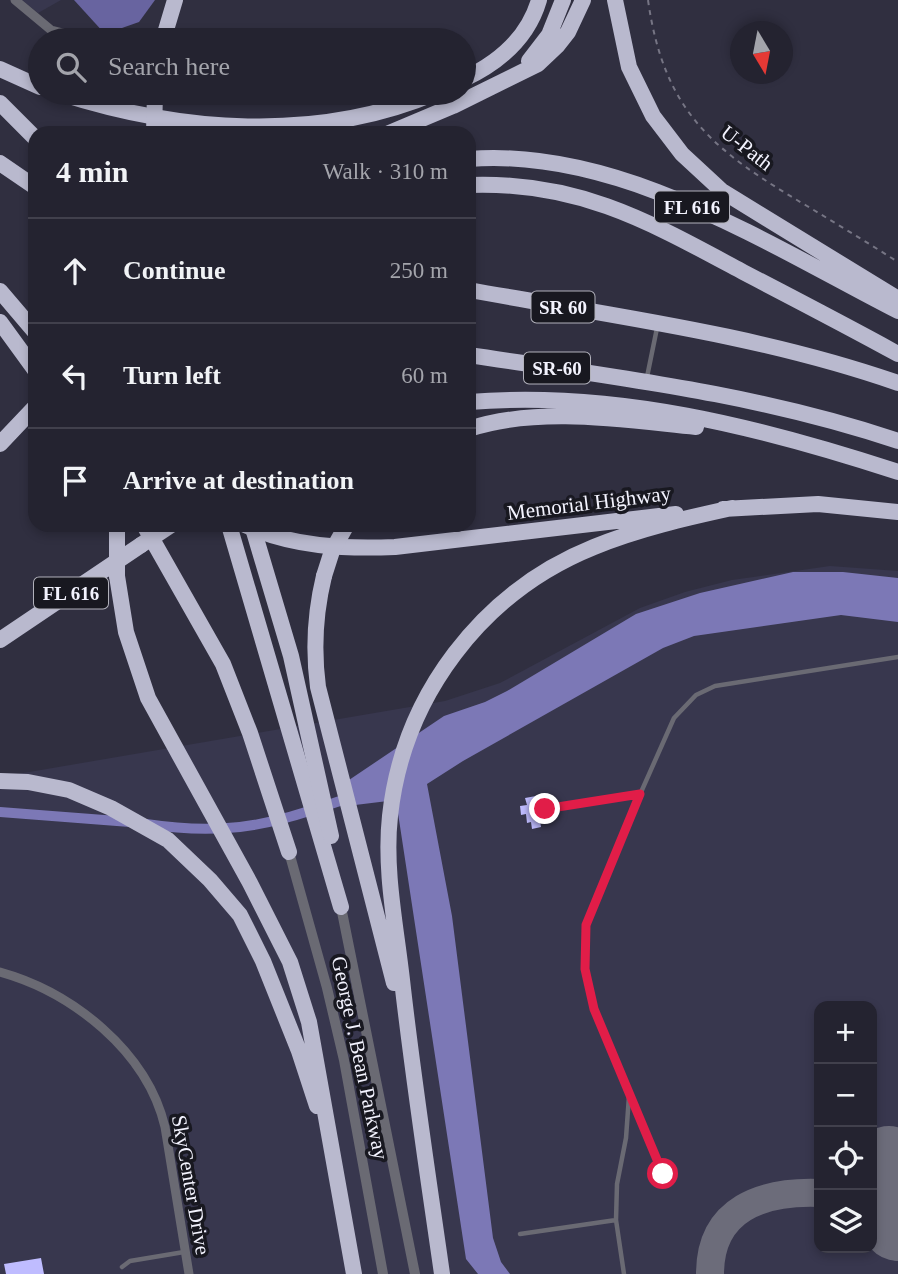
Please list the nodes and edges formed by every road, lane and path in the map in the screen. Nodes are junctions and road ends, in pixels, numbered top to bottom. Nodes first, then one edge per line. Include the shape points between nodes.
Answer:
1 (15, 0) edge
2 (32, 0) edge
3 (175, 0) edge
4 (539, 0) edge
5 (563, 0) edge
6 (583, 0) edge
7 (615, 0) edge
8 (648, 0) edge
9 (25, 8) junction
10 (49, 28) edge
11 (167, 28) edge
12 (0, 69) edge
13 (476, 72) edge
14 (28, 81) edge
15 (503, 82) junction
16 (476, 94) edge
17 (0, 103) edge
18 (102, 105) edge
19 (155, 105) edge
20 (401, 105) edge
21 (452, 105) edge
22 (0, 114) edge
23 (154, 126) edge
24 (251, 126) edge
25 (284, 126) edge
26 (405, 126) edge
27 (28, 130) edge
28 (28, 132) edge
29 (476, 159) edge
30 (0, 163) edge
31 (28, 182) edge
32 (476, 185) edge
33 (898, 262) edge
34 (476, 290) edge
35 (0, 291) edge
36 (898, 299) edge
37 (898, 312) edge
38 (0, 322) edge
39 (28, 324) edge
40 (657, 324) junction
41 (898, 354) edge
42 (476, 356) edge
43 (28, 360) edge
44 (646, 382) junction
45 (898, 383) edge
46 (476, 402) edge
47 (28, 414) edge
48 (476, 427) edge
49 (776, 437) junction
50 (898, 441) edge
51 (0, 444) edge
52 (898, 472) edge
53 (732, 508) junction
54 (898, 512) edge
55 (116, 532) edge
56 (148, 532) edge
57 (160, 532) edge
58 (231, 532) edge
59 (254, 532) edge
60 (267, 532) edge
61 (343, 532) edge
62 (0, 640) edge
63 (898, 657) edge
64 (4, 781) edge
65 (640, 794) junction
66 (545, 809) dead end
67 (326, 838) junction
68 (289, 852) joint
69 (341, 906) joint
70 (0, 972) edge
71 (412, 1058) junction
72 (629, 1096) junction
73 (663, 1174) dead end
74 (341, 1196) junction
75 (371, 1200) junction
76 (615, 1220) junction
77 (520, 1234) dead end
78 (185, 1251) junction
79 (122, 1267) dead end
80 (189, 1274) edge
81 (354, 1274) edge
82 (383, 1274) edge
83 (391, 1274) edge
84 (415, 1274) edge
85 (442, 1274) edge
86 (624, 1274) edge

1 - 9 street
2 - 9 lane
3 - 11 highway
4 - 13 highway via 514,44
5 - 15 highway via 540,50
6 - 15 highway via 568,32 548,56
7 - 36 highway via 629,66 653,116 682,154 722,191
8 - 33 path, U-Path via 656,43 671,83 711,139 758,177
9 - 10 street
12 - 14 highway
15 - 16 highway
17 - 27 highway, bridge
18 - 24 highway via 174,120
19 - 23 highway, bridge
20 - 25 highway via 349,120
21 - 26 highway
22 - 28 highway
29 - 37 highway, FL 616 via 548,162 650,188 714,216
30 - 31 highway
32 - 41 highway via 573,194 625,212
34 - 40 highway, SR 60
35 - 39 highway
38 - 43 highway
40 - 44 lane
40 - 45 highway, SR 60 via 789,351
42 - 44 highway, SR-60
44 - 50 highway, SR-60 via 790,408
46 - 49 highway via 596,402 690,416
47 - 51 highway
48 - 49 highway via 551,417
49 - 52 highway
53 - 54 highway, Memorial Highway via 818,504
53 - 60 highway, Memorial Highway via 358,549 326,547
53 - 71 highway via 650,529 562,562 498,605 451,657 430,689 408,737 389,818 389,870
55 - 74 highway, bridge via 120,604 148,698 290,962 309,1022
56 - 68 highway via 223,664
57 - 62 highway, FL 616, bridge
58 - 67 highway
59 - 67 highway, bridge via 290,656
61 - 71 highway, bridge via 324,576 317,613 318,687
63 - 65 lane via 715,686 696,695 674,718
64 - 74 highway via 69,790 168,840 240,915 299,1051
65 - 66 lane
65 - 72 lane via 586,925 585,969 594,1009
67 - 69 highway
68 - 75 street, George J. Bean Parkway via 327,988
69 - 84 street, George J. Bean Parkway
70 - 78 street, SkyCenter Drive via 42,987 76,1007 110,1036 138,1070 163,1119
71 - 85 highway
72 - 73 lane
72 - 76 lane
74 - 81 highway
75 - 82 street, George J. Bean Parkway
75 - 83 street
76 - 77 lane
76 - 86 lane
78 - 79 lane via 130,1261
78 - 80 street, SkyCenter Drive

